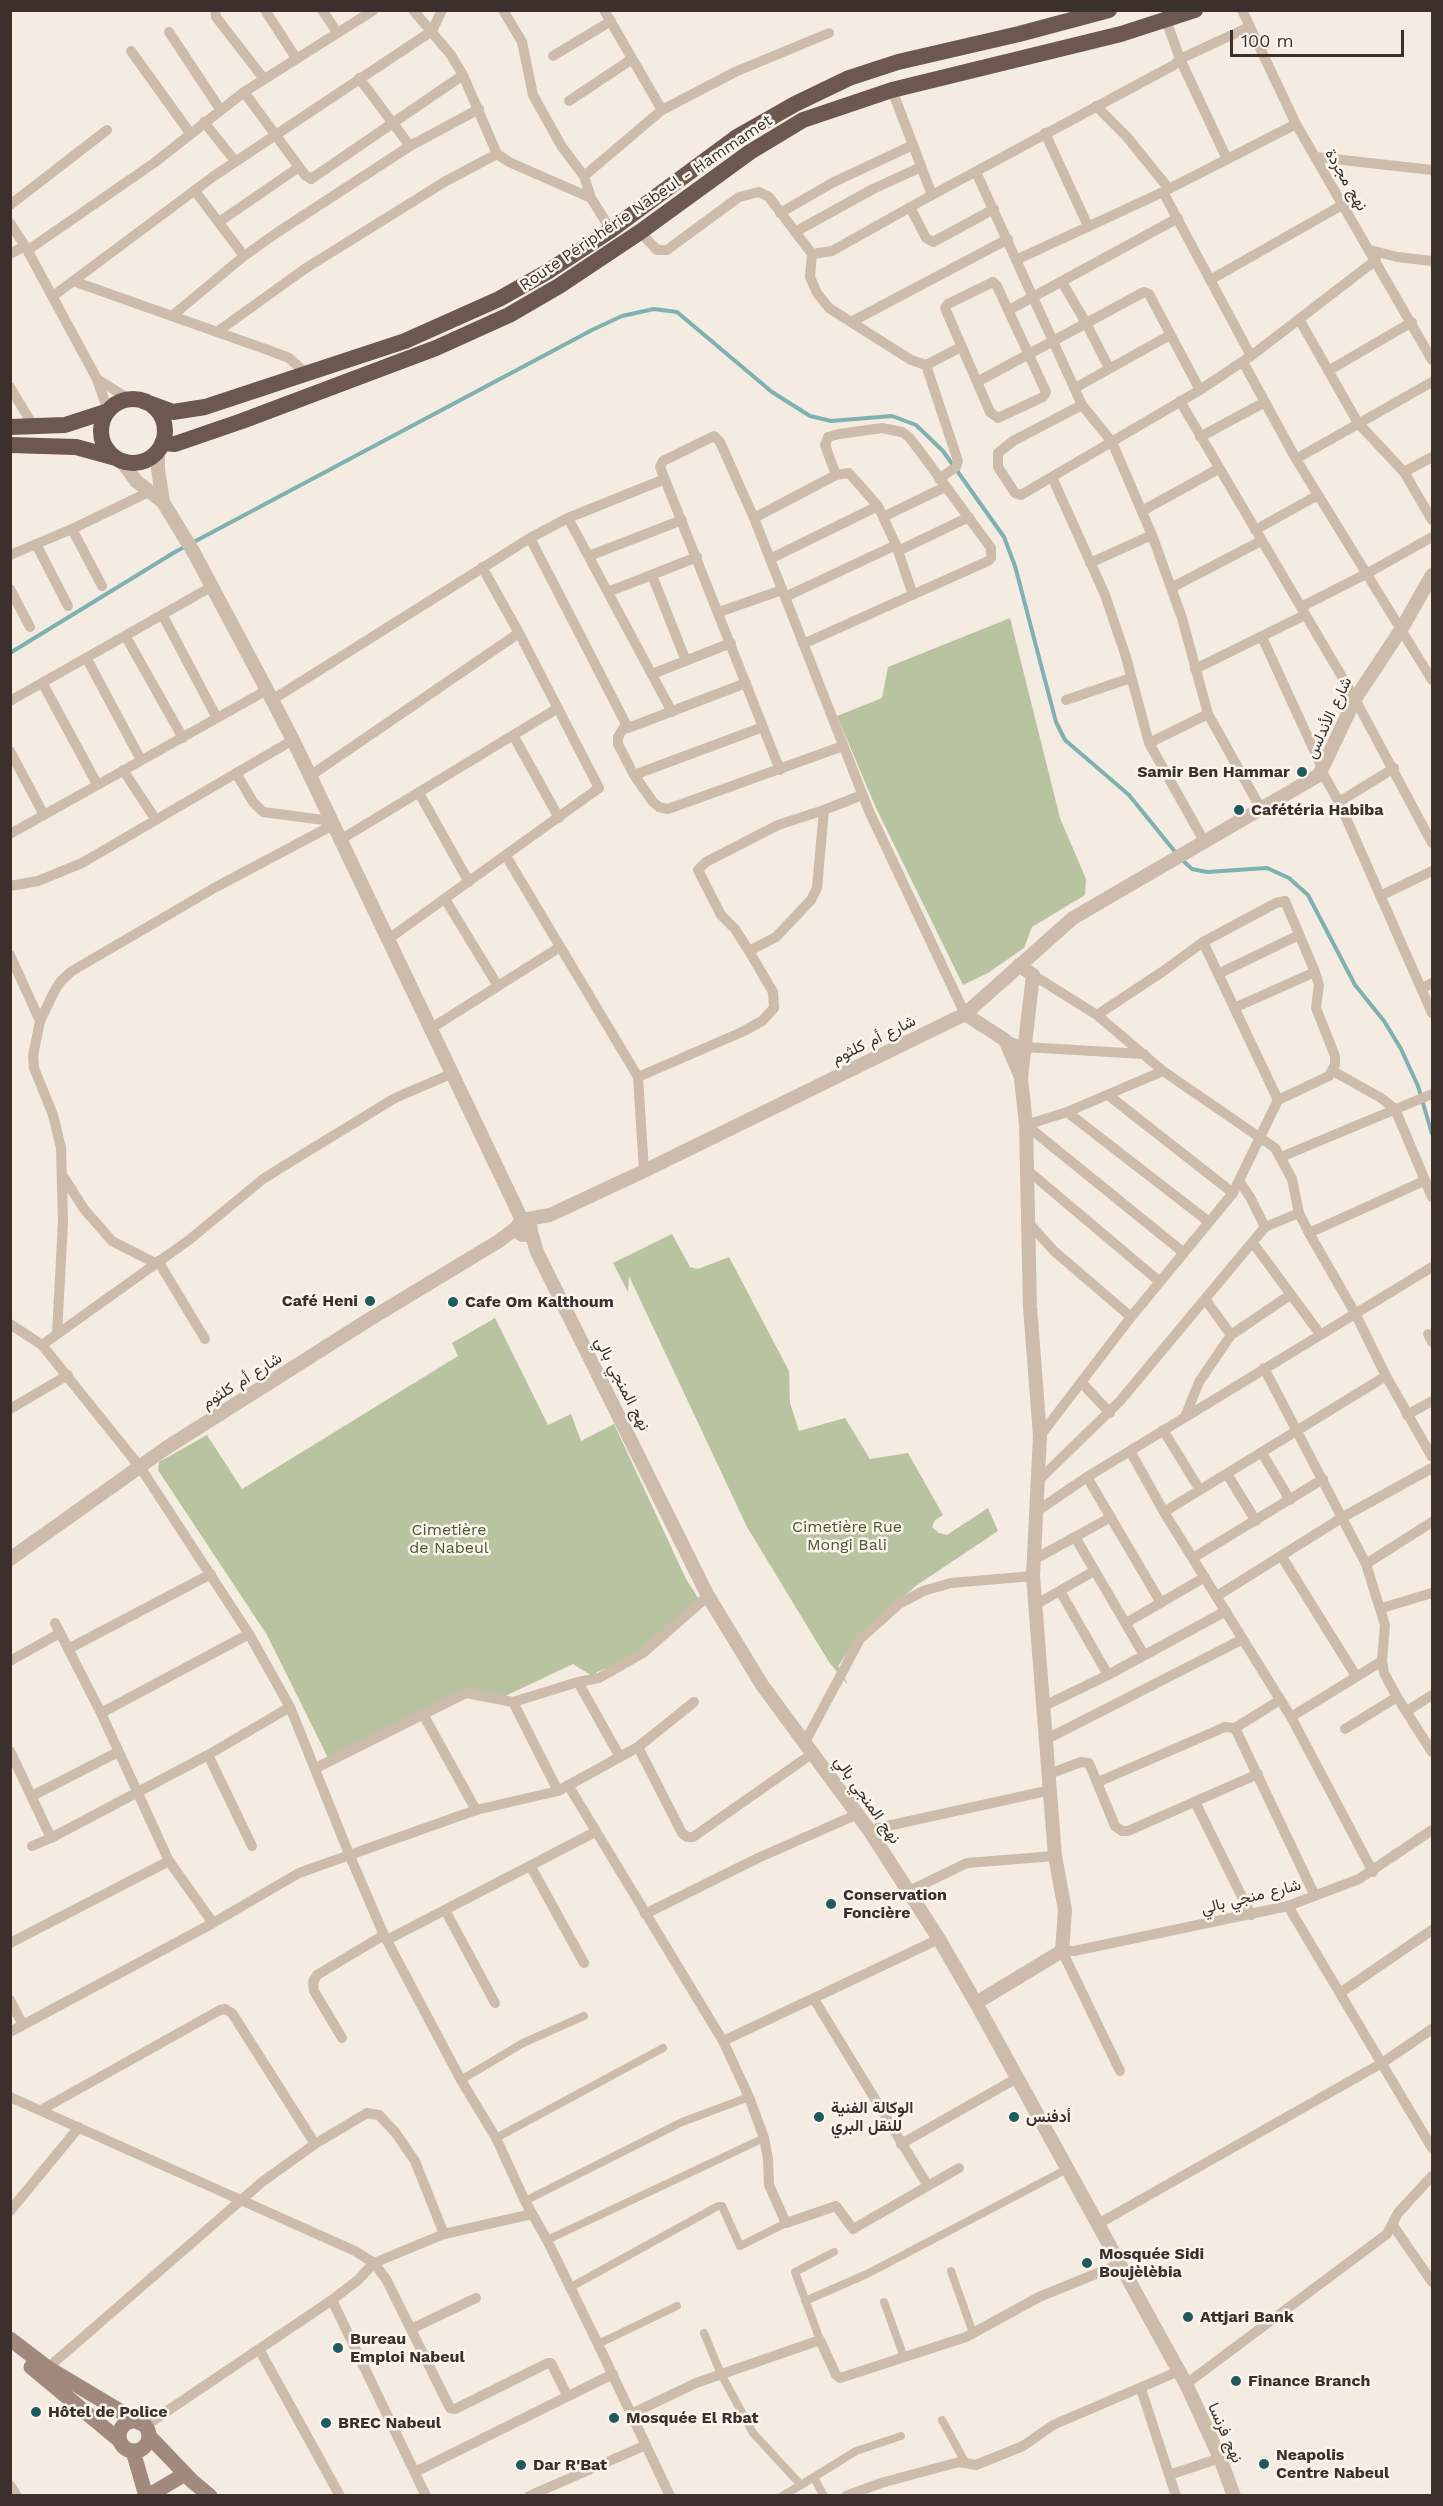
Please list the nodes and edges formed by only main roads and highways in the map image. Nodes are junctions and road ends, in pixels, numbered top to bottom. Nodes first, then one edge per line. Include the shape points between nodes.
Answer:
1 (1109, 10) edge
2 (1195, 10) edge
3 (136, 400) junction
4 (108, 411) junction
5 (10, 427) edge
6 (10, 445) edge
7 (160, 446) junction
8 (118, 459) junction
9 (10, 2339) edge
10 (10, 2351) edge
11 (44, 2371) junction
12 (145, 2428) junction
13 (119, 2440) junction
14 (133, 2451) junction
15 (185, 2474) junction
16 (147, 2496) edge
17 (210, 2496) edge

1 - 3 highway, Route Périphérie Nabeul - Hammamet via 898,62 849,78 737,137 547,272 499,299 405,341 187,411 173,412
2 - 7 highway, Route Périphérie Nabeul - Hammamet via 1121,34 892,90 803,120 750,152 559,286 519,309 435,348 193,438
3 - 4 highway via 121,401
3 - 7 highway via 159,414 164,433
4 - 5 highway via 65,425
4 - 8 highway via 102,420 102,441
6 - 8 highway via 76,447
7 - 8 highway via 151,457 141,461
9 - 11 main road
10 - 11 main road
11 - 12 main road
11 - 13 main road
12 - 13 main road via 135,2421 124,2424
12 - 14 main road via 143,2448
12 - 15 main road
13 - 14 main road
14 - 16 main road
15 - 16 main road
15 - 17 main road

